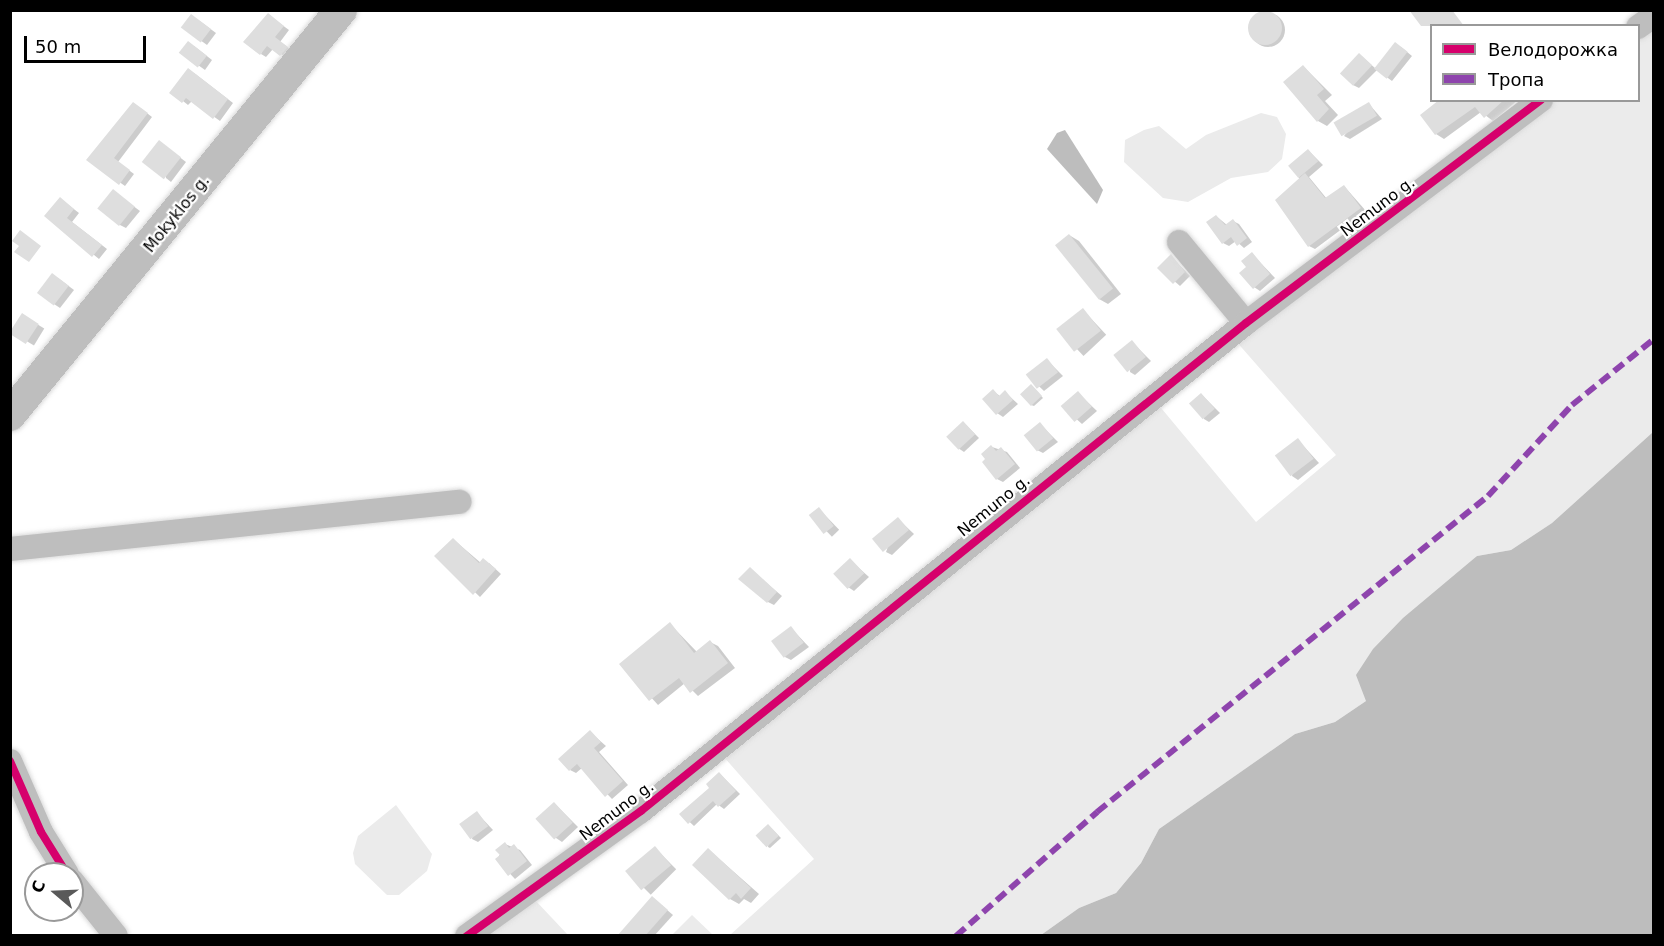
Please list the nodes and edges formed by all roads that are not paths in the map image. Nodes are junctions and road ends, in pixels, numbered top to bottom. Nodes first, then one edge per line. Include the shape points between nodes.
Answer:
1 (341, 10) edge
2 (1538, 102) edge
3 (1179, 242) dead end
4 (1246, 323) junction
5 (10, 415) edge
6 (460, 502) dead end
7 (10, 549) edge
8 (10, 761) edge
9 (60, 862) edge
10 (84, 896) edge
11 (116, 936) edge
12 (467, 936) edge

1 - 5 main road, Mokyklos g.
2 - 4 street, Nemuno g.
3 - 4 street
4 - 12 street, Nemuno g. via 641,811
6 - 7 street
8 - 9 street via 41,832
10 - 11 street

